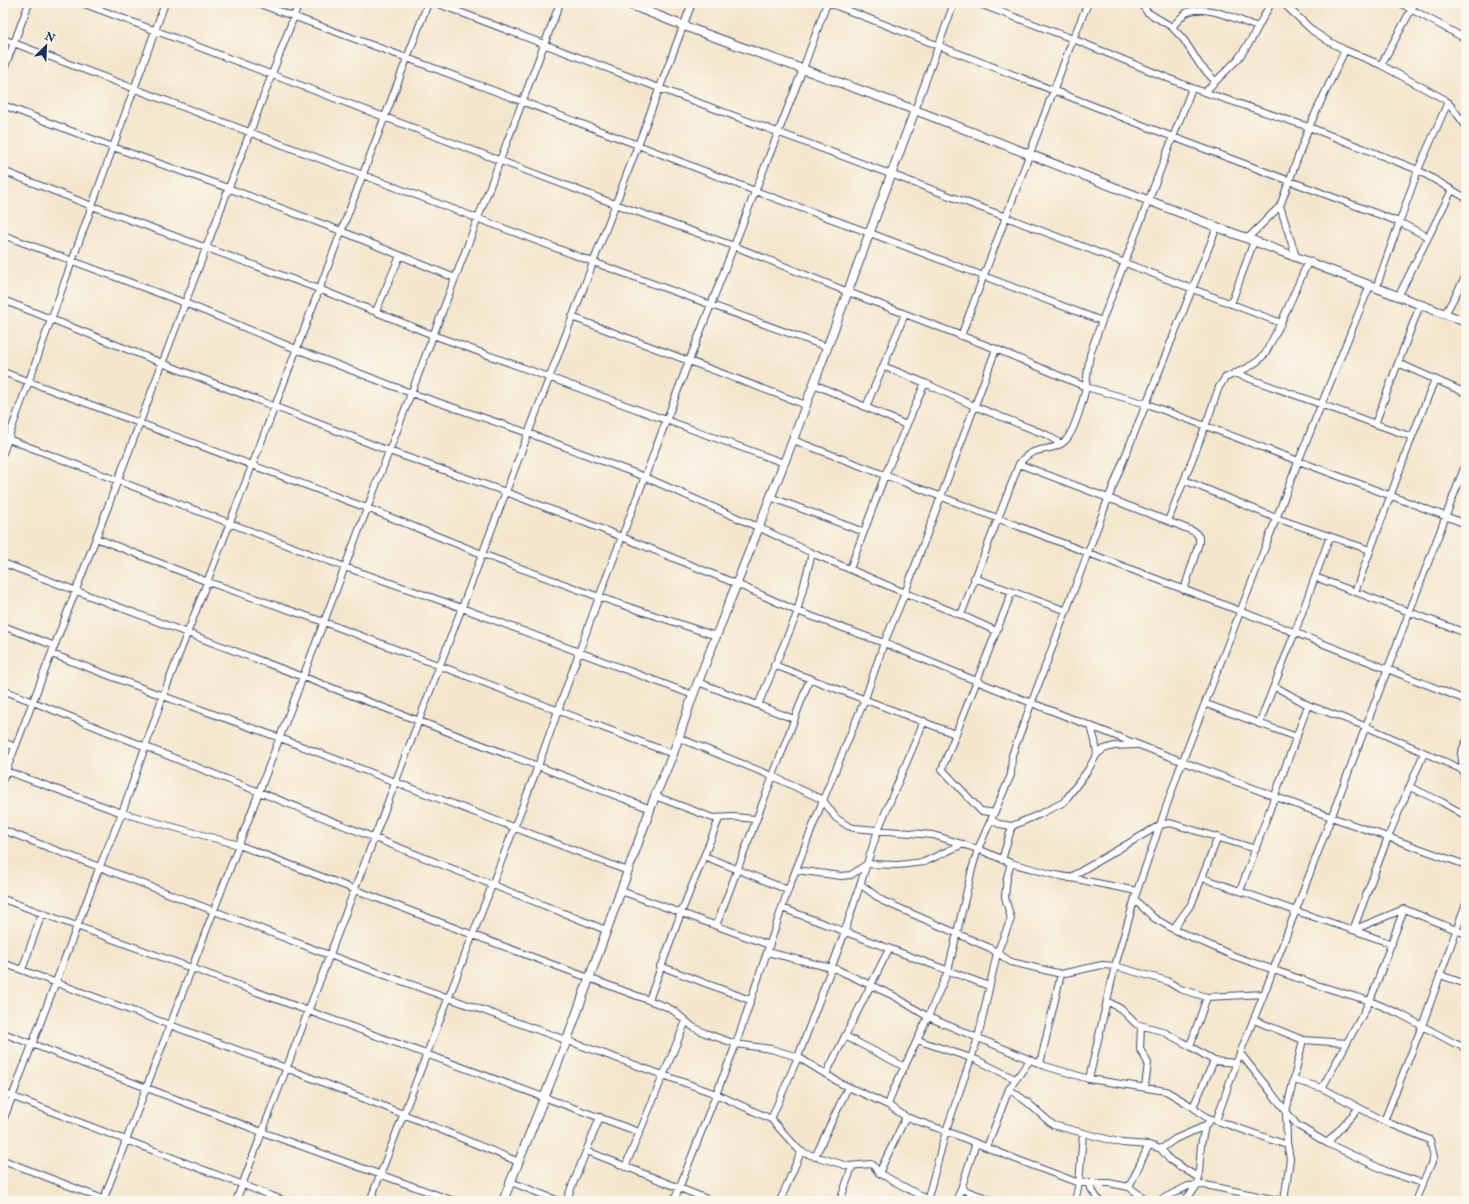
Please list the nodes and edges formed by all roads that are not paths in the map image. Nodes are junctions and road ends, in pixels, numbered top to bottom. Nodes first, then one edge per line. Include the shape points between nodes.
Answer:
1 (29, 3) edge
2 (82, 3) edge
3 (165, 3) edge
4 (257, 3) edge
5 (299, 3) edge
6 (428, 3) edge
7 (436, 3) edge
8 (560, 3) edge
9 (626, 3) edge
10 (692, 3) edge
11 (828, 3) edge
12 (954, 3) edge
13 (977, 3) edge
14 (1088, 3) edge
15 (1140, 3) edge
16 (1271, 3) edge
17 (1283, 3) edge
18 (1400, 3) edge
19 (1416, 3) edge
20 (1412, 10) junction
21 (294, 16) junction
22 (684, 26) junction
23 (1172, 27) junction
24 (1258, 27) junction
25 (155, 30) junction
26 (3, 39) edge
27 (1073, 39) junction
28 (1466, 39) edge
29 (14, 43) junction
30 (545, 44) junction
31 (938, 46) junction
32 (1345, 50) junction
33 (407, 58) junction
34 (1381, 65) junction
35 (804, 69) junction
36 (3, 72) edge
37 (271, 74) junction
38 (1215, 81) junction
39 (660, 88) junction
40 (1192, 88) junction
41 (134, 89) junction
42 (1054, 91) junction
43 (1205, 92) junction
44 (522, 102) junction
45 (1448, 102) junction
46 (3, 105) edge
47 (915, 110) junction
48 (385, 116) junction
49 (1466, 126) edge
50 (1309, 127) junction
51 (778, 131) junction
52 (249, 132) junction
53 (1173, 137) junction
54 (638, 145) junction
55 (113, 147) junction
56 (1029, 154) junction
57 (500, 161) junction
58 (1418, 170) junction
59 (3, 171) edge
60 (891, 174) junction
61 (362, 175) junction
62 (1289, 180) junction
63 (228, 188) junction
64 (1452, 190) junction
65 (755, 191) junction
66 (1466, 198) edge
67 (1149, 201) junction
68 (615, 204) junction
69 (92, 206) junction
70 (1280, 206) junction
71 (1006, 217) junction
72 (478, 218) junction
73 (1399, 222) junction
74 (1217, 227) junction
75 (341, 231) junction
76 (870, 233) junction
77 (3, 235) edge
78 (1428, 237) junction
79 (1251, 240) junction
80 (734, 246) junction
81 (206, 248) junction
82 (400, 256) junction
83 (1296, 257) junction
84 (72, 261) junction
85 (593, 262) junction
86 (1308, 262) junction
87 (1125, 263) junction
88 (983, 276) junction
89 (1466, 276) edge
90 (455, 278) junction
91 (1373, 287) junction
92 (319, 289) junction
93 (1192, 289) junction
94 (848, 292) junction
95 (1398, 297) junction
96 (3, 300) edge
97 (185, 303) junction
98 (711, 304) junction
99 (1231, 304) junction
100 (1420, 305) junction
101 (376, 311) junction
102 (905, 314) junction
103 (1445, 314) junction
104 (572, 317) junction
105 (52, 319) junction
106 (1102, 321) junction
107 (1466, 322) edge
108 (1281, 324) junction
109 (433, 335) junction
110 (961, 336) junction
111 (827, 347) junction
112 (296, 349) junction
113 (996, 349) junction
114 (689, 361) junction
115 (162, 363) junction
116 (1398, 363) junction
117 (883, 366) junction
118 (3, 372) edge
119 (1234, 373) junction
120 (549, 378) junction
121 (1435, 379) junction
122 (29, 381) junction
123 (925, 383) junction
124 (814, 384) junction
125 (1086, 387) junction
126 (411, 393) junction
127 (1466, 393) edge
128 (1147, 404) junction
129 (1321, 404) junction
130 (806, 405) junction
131 (275, 406) junction
132 (974, 406) junction
133 (866, 408) junction
134 (667, 420) junction
135 (139, 423) junction
136 (1375, 424) junction
137 (906, 425) junction
138 (1205, 427) junction
139 (528, 433) junction
140 (1412, 437) junction
141 (6, 438) edge
142 (793, 440) junction
143 (1061, 444) junction
144 (389, 451) junction
145 (3, 453) edge
146 (1298, 462) junction
147 (784, 463) junction
148 (252, 464) junction
149 (1019, 464) junction
150 (1466, 464) edge
151 (885, 475) junction
152 (645, 477) junction
153 (118, 480) junction
154 (1184, 480) junction
155 (506, 492) junction
156 (940, 496) junction
157 (1390, 496) junction
158 (770, 497) junction
159 (1108, 499) junction
160 (367, 508) junction
161 (1445, 516) junction
162 (1276, 518) junction
163 (998, 519) junction
164 (1168, 520) junction
165 (230, 523) junction
166 (1466, 524) edge
167 (758, 527) junction
168 (864, 532) junction
169 (1330, 536) junction
170 (622, 537) junction
171 (96, 538) junction
172 (1370, 550) junction
173 (812, 553) junction
174 (482, 554) junction
175 (1088, 554) junction
176 (3, 563) edge
177 (345, 566) junction
178 (850, 569) junction
179 (1315, 576) junction
180 (974, 578) junction
181 (208, 582) junction
182 (737, 584) junction
183 (75, 590) junction
184 (1184, 590) junction
185 (1012, 592) junction
186 (1355, 592) junction
187 (905, 593) junction
188 (599, 597) junction
189 (462, 608) junction
190 (1067, 611) junction
191 (1240, 611) junction
192 (1409, 611) junction
193 (797, 612) junction
194 (961, 615) junction
195 (324, 622) junction
196 (3, 626) edge
197 (996, 631) junction
198 (1295, 632) junction
199 (188, 633) junction
200 (1466, 633) edge
201 (716, 636) junction
202 (884, 643) junction
203 (55, 646) junction
204 (580, 652) junction
205 (52, 654) junction
206 (774, 665) junction
207 (440, 666) junction
208 (1387, 669) junction
209 (303, 677) junction
210 (810, 678) junction
211 (977, 681) junction
212 (698, 682) junction
213 (1274, 686) junction
214 (3, 690) edge
215 (693, 694) junction
216 (163, 696) junction
217 (864, 699) junction
218 (1466, 700) edge
219 (33, 702) junction
220 (1032, 703) junction
221 (1206, 704) junction
222 (758, 705) junction
223 (1308, 705) junction
224 (558, 710) junction
225 (794, 719) junction
226 (419, 721) junction
227 (924, 721) junction
228 (1259, 724) junction
229 (1091, 726) junction
230 (1365, 726) junction
231 (955, 734) junction
232 (1297, 737) junction
233 (280, 738) junction
234 (679, 738) junction
235 (3, 742) edge
236 (1466, 742) edge
237 (1139, 744) junction
238 (15, 747) junction
239 (145, 747) junction
240 (1424, 753) junction
241 (673, 754) junction
242 (1097, 754) junction
243 (1184, 762) junction
244 (538, 766) junction
245 (1463, 770) junction
246 (6, 771) junction
247 (772, 776) junction
248 (3, 779) edge
249 (395, 782) junction
250 (1410, 787) junction
251 (259, 792) junction
252 (1466, 792) edge
253 (655, 796) junction
254 (1276, 796) junction
255 (823, 800) junction
256 (651, 810) junction
257 (990, 812) dead end
258 (122, 813) junction
259 (1466, 816) edge
260 (1332, 817) junction
261 (719, 819) junction
262 (756, 819) junction
263 (991, 820) junction
264 (1160, 825) junction
265 (1012, 826) junction
266 (513, 827) junction
267 (3, 830) edge
268 (878, 830) junction
269 (1218, 837) junction
270 (1388, 837) junction
271 (374, 838) junction
272 (963, 844) junction
273 (239, 845) junction
274 (978, 849) junction
275 (1256, 849) junction
276 (704, 856) junction
277 (1002, 860) junction
278 (867, 864) junction
279 (1011, 864) junction
280 (1466, 865) edge
281 (100, 866) junction
282 (737, 869) junction
283 (796, 870) junction
284 (628, 871) junction
285 (1068, 878) junction
286 (1203, 878) junction
287 (860, 884) junction
288 (491, 885) junction
289 (788, 890) junction
290 (355, 891) junction
291 (621, 891) junction
292 (1138, 891) junction
293 (1240, 891) junction
294 (3, 899) edge
295 (1135, 900) junction
296 (1466, 903) edge
297 (782, 908) junction
298 (1404, 909) junction
299 (214, 910) junction
300 (1296, 911) junction
301 (42, 913) junction
302 (680, 913) junction
303 (77, 925) junction
304 (716, 926) junction
305 (1173, 929) junction
306 (606, 930) junction
307 (1353, 930) junction
308 (1456, 930) junction
309 (845, 933) junction
310 (956, 933) junction
311 (1466, 934) edge
312 (473, 935) junction
313 (1392, 944) junction
314 (769, 945) junction
315 (889, 949) junction
316 (767, 952) junction
317 (997, 953) junction
318 (329, 955) junction
319 (3, 963) edge
320 (660, 966) junction
321 (1115, 966) junction
322 (191, 968) junction
323 (832, 968) junction
324 (1273, 969) junction
325 (22, 970) junction
326 (948, 971) junction
327 (1061, 974) junction
328 (1440, 975) junction
329 (590, 978) junction
330 (56, 983) junction
331 (871, 984) junction
332 (1466, 984) edge
333 (989, 986) junction
334 (1264, 994) junction
335 (1207, 997) junction
336 (447, 998) junction
337 (649, 1000) junction
338 (750, 1000) junction
339 (1370, 1000) junction
340 (1107, 1001) junction
341 (308, 1012) junction
342 (928, 1017) junction
343 (1254, 1020) junction
344 (686, 1021) junction
345 (170, 1025) junction
346 (1141, 1026) junction
347 (1422, 1026) junction
348 (3, 1033) edge
349 (845, 1036) junction
350 (978, 1038) junction
351 (567, 1040) junction
352 (917, 1040) junction
353 (1303, 1040) junction
354 (1348, 1043) junction
355 (32, 1044) junction
356 (736, 1044) junction
357 (1190, 1046) junction
358 (1466, 1048) edge
359 (1240, 1053) junction
360 (425, 1055) junction
361 (798, 1058) junction
362 (972, 1058) junction
363 (1030, 1060) junction
364 (1214, 1061) junction
365 (1236, 1063) junction
366 (1040, 1064) junction
367 (905, 1067) junction
368 (286, 1068) junction
369 (663, 1074) junction
370 (826, 1074) junction
371 (1015, 1079) junction
372 (1088, 1079) junction
373 (1294, 1080) junction
374 (146, 1087) junction
375 (848, 1087) junction
376 (1145, 1087) junction
377 (1322, 1088) junction
378 (1009, 1089) junction
379 (3, 1093) edge
380 (716, 1094) junction
381 (12, 1096) junction
382 (545, 1098) junction
383 (888, 1105) junction
384 (1192, 1106) junction
385 (1358, 1108) junction
386 (1286, 1112) junction
387 (403, 1114) junction
388 (600, 1117) junction
389 (906, 1117) junction
390 (771, 1119) junction
391 (1214, 1120) junction
392 (3, 1121) edge
393 (1384, 1121) junction
394 (1205, 1126) junction
395 (946, 1131) junction
396 (262, 1132) junction
397 (639, 1132) junction
398 (1083, 1133) junction
399 (126, 1140) junction
400 (1327, 1142) junction
401 (976, 1143) junction
402 (1149, 1145) junction
403 (1287, 1145) junction
404 (987, 1147) junction
405 (1161, 1149) junction
406 (586, 1150) junction
407 (801, 1152) junction
408 (815, 1157) junction
409 (3, 1160) edge
410 (519, 1162) junction
411 (625, 1167) junction
412 (852, 1167) junction
413 (879, 1173) junction
414 (380, 1174) junction
415 (1199, 1178) junction
416 (511, 1182) junction
417 (1087, 1182) junction
418 (1079, 1183) junction
419 (1422, 1183) junction
420 (242, 1184) junction
421 (1198, 1185) junction
422 (1129, 1187) junction
423 (679, 1188) junction
424 (961, 1189) junction
425 (104, 1200) edge
426 (236, 1201) edge
427 (286, 1201) edge
428 (370, 1201) edge
429 (454, 1201) edge
430 (503, 1201) edge
431 (559, 1201) edge
432 (566, 1201) edge
433 (674, 1201) edge
434 (712, 1201) edge
435 (780, 1201) edge
436 (840, 1201) edge
437 (928, 1201) edge
438 (956, 1201) edge
439 (995, 1201) edge
440 (1075, 1201) edge
441 (1099, 1201) edge
442 (1148, 1201) edge
443 (1158, 1201) edge
444 (1184, 1201) edge
445 (1284, 1201) edge
446 (1415, 1201) edge

1 - 29 street
2 - 25 street
3 - 25 street
4 - 21 street
5 - 21 street
6 - 33 street
7 - 30 street
8 - 30 street
9 - 22 street
10 - 22 street
11 - 31 street
11 - 35 street
12 - 31 street
13 - 27 street
14 - 27 street
15 - 23 street via 1147,12
16 - 24 street
17 - 32 street via 1313,31
18 - 20 street
19 - 20 street
20 - 28 street
20 - 34 street
21 - 33 street
21 - 37 street
22 - 35 street
22 - 39 street
23 - 24 street via 1191,11 1205,10
23 - 38 street
24 - 38 street via 1238,59
25 - 37 street
25 - 41 street
26 - 29 street
27 - 40 street
27 - 42 street
29 - 36 street
29 - 41 street
30 - 39 street
30 - 44 street
31 - 42 street
31 - 47 street
32 - 34 street
32 - 50 street
33 - 44 street
33 - 48 street
34 - 45 street
35 - 47 street
35 - 51 street
37 - 48 street
37 - 52 street
38 - 43 street
39 - 51 street
39 - 54 street
40 - 43 street
40 - 53 street
41 - 52 street
41 - 55 street
42 - 53 street
42 - 56 street
43 - 50 street
44 - 54 street
44 - 57 street
45 - 49 street
45 - 58 street
46 - 55 street
47 - 56 street
47 - 60 street
48 - 57 street
48 - 61 street
50 - 58 street
50 - 62 street
51 - 60 street
51 - 65 street
52 - 61 street
52 - 63 street
53 - 62 street
53 - 67 street
54 - 65 street
54 - 68 street
55 - 63 street
55 - 69 street
56 - 67 street
56 - 71 street
57 - 68 street
57 - 72 street
58 - 64 street
58 - 73 street
59 - 69 street
60 - 71 street
60 - 76 street
61 - 72 street
61 - 75 street
62 - 70 street
62 - 73 street
63 - 75 street
63 - 81 street
64 - 66 street
64 - 78 street
65 - 76 street
65 - 80 street
67 - 74 street
67 - 87 street
68 - 80 street
68 - 85 street
69 - 81 street
69 - 84 street
70 - 79 street
70 - 83 street
71 - 87 street
71 - 88 street
72 - 85 street
72 - 90 street
73 - 78 street
73 - 91 street
74 - 79 street
74 - 93 street
75 - 82 street
75 - 92 street
76 - 88 street
76 - 94 street
77 - 84 street
78 - 95 street
79 - 83 street
79 - 99 street
80 - 94 street
80 - 98 street
81 - 92 street
81 - 97 street
82 - 90 street
82 - 101 street
83 - 86 street
84 - 97 street
84 - 105 street
85 - 98 street
85 - 104 street
86 - 91 street
86 - 108 street
87 - 93 street
87 - 106 street
88 - 106 street
88 - 110 street
89 - 103 street
90 - 109 street
91 - 95 street
91 - 129 street
92 - 101 street
92 - 112 street
93 - 99 street
93 - 128 street
94 - 102 street
94 - 111 street
95 - 100 street
96 - 105 street
97 - 112 street
97 - 115 street
98 - 111 street
98 - 114 street
99 - 108 street
100 - 103 street
100 - 116 street
101 - 109 street
102 - 110 street
102 - 117 street
103 - 107 street
104 - 114 street
104 - 120 street
105 - 115 street
105 - 122 street
106 - 125 street via 1090,356
108 - 119 street via 1265,354 1253,364
109 - 120 street
109 - 126 street
110 - 113 street
111 - 124 street
112 - 126 street
112 - 131 street
113 - 125 street
113 - 132 street
114 - 130 street
114 - 134 street
115 - 131 street
115 - 135 street
116 - 121 street
116 - 136 street
117 - 123 street
117 - 133 street
118 - 122 street
119 - 129 street
119 - 138 street via 1225,378 1219,387
120 - 134 street
120 - 139 street
121 - 127 street
121 - 140 street
122 - 135 street
122 - 141 street
123 - 132 street
123 - 137 street
124 - 130 street
124 - 133 street
125 - 128 street
125 - 143 street via 1071,433
126 - 139 street
126 - 144 street
128 - 138 street
128 - 159 street
129 - 136 street
129 - 146 street
130 - 142 street
131 - 144 street
131 - 148 street
132 - 143 street via 1047,435
132 - 156 street
133 - 137 street
134 - 147 street
134 - 152 street
135 - 148 street
135 - 153 street
136 - 140 street
137 - 151 street
138 - 146 street
138 - 154 street
139 - 152 street
139 - 155 street
140 - 157 street
141 - 145 street
141 - 153 street
142 - 147 street
142 - 151 street
143 - 149 street via 1054,448 1033,451
144 - 155 street
144 - 160 street
146 - 157 street
146 - 162 street
147 - 158 street
148 - 160 street
148 - 165 street
149 - 159 street
149 - 163 street
150 - 161 street
151 - 156 street
151 - 168 street
152 - 167 street
152 - 170 street
153 - 165 street
153 - 171 street
154 - 162 street
154 - 164 street
155 - 170 street
155 - 174 street
156 - 163 street
156 - 187 street
157 - 161 street
157 - 172 street
158 - 167 street
158 - 168 street
159 - 164 street
159 - 175 street
160 - 174 street
160 - 177 street
161 - 166 street
161 - 192 street
162 - 169 street
162 - 191 street
163 - 175 street
163 - 180 street
164 - 184 street via 1199,536
165 - 177 street
165 - 181 street
167 - 173 street
167 - 182 street
168 - 178 street
169 - 172 street
169 - 179 street
170 - 182 street
170 - 188 street
171 - 181 street
171 - 183 street
172 - 186 street
173 - 178 street
173 - 193 street
174 - 188 street
174 - 189 street
175 - 184 street
175 - 190 street
176 - 183 street
177 - 189 street
177 - 195 street
178 - 187 street
179 - 186 street
179 - 198 street
180 - 185 street
180 - 194 street
181 - 195 street
181 - 199 street
182 - 193 street
182 - 201 street
183 - 199 street
183 - 203 street
184 - 191 street
185 - 190 street
185 - 197 street
186 - 192 street
187 - 194 street
187 - 202 street
188 - 201 street
188 - 204 street
189 - 204 street
189 - 207 street
190 - 220 street
191 - 198 street
191 - 221 street
192 - 200 street
192 - 208 street
193 - 202 street
193 - 206 street
194 - 197 street
195 - 207 street
195 - 209 street
196 - 203 street
197 - 211 street
198 - 208 street
198 - 213 street
199 - 209 street
199 - 216 street
201 - 212 street
202 - 211 street
202 - 217 street
203 - 205 street
204 - 215 street
204 - 224 street
205 - 216 street
205 - 219 street
206 - 210 street
206 - 222 street
207 - 224 street
207 - 226 street
208 - 218 street
208 - 230 street
209 - 226 street
209 - 233 street
210 - 217 street
210 - 225 street
211 - 220 street
211 - 231 street
212 - 215 street
212 - 222 street
213 - 223 street
213 - 228 street
214 - 219 street
215 - 234 street
216 - 233 street
216 - 239 street
217 - 227 street
217 - 255 street
219 - 238 street
219 - 239 street
220 - 229 street
220 - 263 street via 1012,755 1011,775
221 - 228 street
221 - 243 street
222 - 225 street
223 - 230 street
223 - 232 street
224 - 241 street
224 - 244 street
225 - 247 street
226 - 244 street
226 - 249 street
227 - 231 street
227 - 268 street
228 - 232 street
229 - 237 street
229 - 242 street
230 - 240 street
230 - 260 street
231 - 257 street via 942,769 981,811
232 - 254 street
233 - 249 street
233 - 251 street
234 - 241 street
234 - 247 street
235 - 238 street
236 - 245 street via 1461,753
237 - 242 street via 1114,746
237 - 243 street
238 - 246 street
239 - 251 street
239 - 258 street
240 - 245 street
240 - 250 street
241 - 253 street
242 - 265 street via 1064,802
243 - 254 street
243 - 264 street
244 - 256 street
244 - 266 street
245 - 252 street
246 - 248 street
246 - 258 street
247 - 255 street
247 - 262 street
249 - 266 street
249 - 271 street
250 - 259 street
250 - 270 street
251 - 271 street
251 - 273 street
253 - 256 street
253 - 261 street
254 - 260 street
254 - 275 street
255 - 268 street via 836,818 848,826
255 - 283 street
256 - 284 street
258 - 273 street
258 - 281 street
260 - 270 street
260 - 300 street
261 - 262 street
261 - 276 street
262 - 282 street
263 - 265 street
263 - 274 street
264 - 269 street via 1170,823
264 - 285 street
264 - 292 street
265 - 277 street
266 - 284 street
266 - 288 street
267 - 281 street
268 - 272 street via 933,835
268 - 278 street
269 - 275 street
269 - 286 street
270 - 280 street
270 - 307 street
271 - 288 street
271 - 290 street
272 - 274 street
272 - 278 street via 924,862 898,865
273 - 290 street
273 - 299 street
274 - 277 street
274 - 310 street
275 - 293 street
276 - 282 street
276 - 302 street
277 - 279 street
278 - 283 street via 856,872 841,876
278 - 287 street
279 - 285 street
279 - 317 street via 1005,897 1011,919
281 - 299 street
281 - 303 street
282 - 289 street
282 - 304 street
283 - 289 street
284 - 291 street
285 - 292 street
286 - 293 street
286 - 305 street via 1192,903
287 - 309 street
287 - 310 street via 883,901
288 - 306 street
288 - 312 street
289 - 297 street
290 - 312 street
290 - 318 street
291 - 302 street
291 - 306 street
292 - 295 street
293 - 300 street
294 - 301 street
295 - 305 street via 1154,918
295 - 321 street
296 - 308 street
297 - 309 street
297 - 314 street
298 - 307 street
298 - 308 street
298 - 313 street
299 - 318 street
299 - 322 street
300 - 307 street
300 - 324 street
301 - 303 street
301 - 325 street
302 - 304 street
302 - 320 street
303 - 322 street
303 - 330 street
304 - 314 street
305 - 324 street via 1234,956
306 - 329 street
307 - 313 street
308 - 311 street
308 - 328 street
309 - 315 street
309 - 323 street
310 - 317 street
310 - 326 street
312 - 329 street
312 - 336 street
313 - 339 street
314 - 316 street
315 - 326 street
315 - 331 street
316 - 323 street
316 - 338 street
317 - 327 street via 1011,962
317 - 333 street
318 - 336 street
318 - 341 street
319 - 325 street
320 - 337 street
320 - 338 street
321 - 327 street via 1102,965
321 - 335 street via 1167,981 1180,989
321 - 340 street
322 - 341 street
322 - 345 street
323 - 331 street
323 - 361 street
324 - 334 street
324 - 339 street
325 - 330 street
326 - 333 street
326 - 342 street
327 - 366 street
328 - 332 street
328 - 347 street
329 - 337 street
329 - 351 street
330 - 345 street
330 - 355 street
331 - 342 street
331 - 349 street
333 - 350 street
334 - 335 street
334 - 343 street
335 - 357 street
336 - 351 street
336 - 360 street
337 - 344 street via 674,1011
338 - 356 street
339 - 347 street
339 - 354 street
340 - 346 street
340 - 372 street
341 - 360 street
341 - 368 street
342 - 350 street
342 - 352 street
343 - 353 street
343 - 359 street
344 - 356 street via 699,1031
344 - 369 street
345 - 368 street
345 - 374 street
346 - 357 street via 1162,1031
346 - 376 street via 1140,1049 1148,1063
347 - 358 street
347 - 393 street
348 - 355 street
349 - 367 street
349 - 370 street
350 - 362 street
350 - 363 street
351 - 369 street
351 - 382 street
352 - 362 street
352 - 367 street
353 - 354 street
353 - 373 street
354 - 377 street
355 - 374 street
355 - 381 street
356 - 361 street via 771,1049
356 - 380 street
357 - 364 street
359 - 365 street
359 - 386 street
360 - 382 street
360 - 387 street
361 - 370 street
361 - 390 street
362 - 371 street
362 - 395 street
363 - 366 street
363 - 371 street
364 - 365 street
364 - 384 street
365 - 391 street
366 - 372 street
367 - 383 street
368 - 387 street
368 - 396 street
369 - 380 street
369 - 397 street
370 - 375 street
371 - 378 street
372 - 376 street
373 - 377 street
373 - 386 street
374 - 396 street
374 - 399 street
375 - 383 street
375 - 408 street
376 - 384 street via 1166,1091
377 - 385 street
378 - 398 street via 1053,1125
378 - 404 street
379 - 381 street
380 - 390 street
380 - 423 street
381 - 392 street
381 - 399 street
382 - 388 street
382 - 410 street
383 - 389 street
384 - 391 street via 1202,1115
385 - 393 street
385 - 400 street
386 - 400 street via 1297,1125
386 - 403 street
387 - 410 street
387 - 414 street
388 - 397 street
388 - 406 street
389 - 395 street
389 - 413 street
390 - 407 street
391 - 394 street
391 - 403 street
393 - 419 street via 1430,1140 1434,1157
394 - 405 street via 1175,1139
394 - 415 street
395 - 401 street
395 - 437 street
396 - 414 street
396 - 420 street
397 - 411 street
398 - 402 street via 1122,1143
398 - 418 street
399 - 420 street
399 - 425 street
400 - 419 street via 1386,1171
401 - 404 street
401 - 424 street
402 - 405 street
402 - 422 street
403 - 445 street via 1290,1159
404 - 418 street
405 - 415 street via 1170,1160
406 - 411 street
406 - 432 street
407 - 408 street
407 - 435 street
408 - 412 street
409 - 425 street
410 - 416 street
411 - 423 street
412 - 413 street via 871,1164
412 - 436 street
413 - 437 street
414 - 428 street
414 - 429 street
415 - 421 street
416 - 430 street
416 - 431 street
417 - 418 street
417 - 422 street
417 - 441 street
418 - 440 street
419 - 446 street
420 - 426 street
420 - 427 street
421 - 443 street via 1188,1186
421 - 444 street
421 - 445 street
422 - 442 street
423 - 433 street
423 - 434 street
424 - 438 street
424 - 439 street

